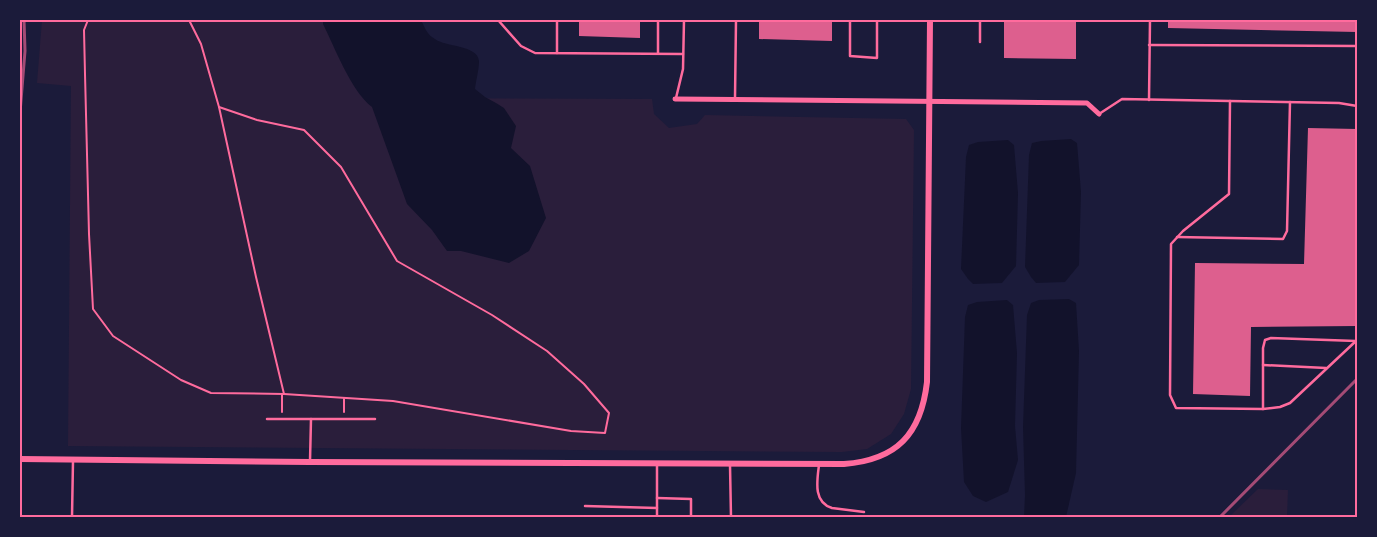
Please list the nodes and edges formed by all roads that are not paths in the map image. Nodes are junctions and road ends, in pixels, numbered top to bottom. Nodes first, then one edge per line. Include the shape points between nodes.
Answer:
1 (498, 20) edge
2 (557, 20) edge
3 (658, 20) edge
4 (684, 20) edge
5 (736, 20) edge
6 (850, 20) edge
7 (877, 20) edge
8 (930, 20) edge
9 (980, 20) edge
10 (1150, 20) edge
11 (980, 42) dead end
12 (1150, 44) junction
13 (1357, 46) edge
14 (558, 53) junction
15 (658, 54) junction
16 (683, 54) junction
17 (675, 99) joint
18 (735, 100) junction
19 (1149, 100) junction
20 (1230, 101) junction
21 (930, 102) junction
22 (1290, 102) junction
23 (1357, 106) edge
24 (1099, 114) joint
25 (1177, 237) junction
26 (1357, 340) edge
27 (1263, 365) junction
28 (1328, 368) junction
29 (1263, 409) junction
30 (267, 418) dead end
31 (311, 419) junction
32 (375, 419) dead end
33 (20, 459) edge
34 (73, 460) junction
35 (310, 462) junction
36 (657, 463) junction
37 (730, 464) junction
38 (819, 464) junction
39 (657, 498) junction
40 (585, 506) dead end
41 (657, 508) junction
42 (864, 512) dead end
43 (72, 517) edge
44 (657, 517) edge
45 (691, 517) edge
46 (731, 517) edge

1 - 14 lane via 521,46 535,53
2 - 14 lane
3 - 15 lane
4 - 16 lane
5 - 18 lane
6 - 7 lane via 850,56 877,58
8 - 21 street
9 - 11 lane
10 - 12 lane
12 - 13 lane
12 - 19 lane
14 - 15 lane
15 - 16 lane
16 - 17 lane via 683,69
17 - 18 street
18 - 21 street
19 - 20 lane
19 - 24 lane via 1122,99
20 - 22 lane
20 - 25 lane via 1229,194
21 - 24 street via 1087,104
21 - 38 street via 925,400 909,434 881,457 862,463
22 - 23 lane
22 - 25 lane via 1287,231 1283,238
25 - 29 lane via 1171,244 1170,395 1176,408
26 - 27 lane via 1271,338 1265,340
26 - 28 lane
27 - 28 lane
27 - 29 lane
28 - 29 lane via 1290,403
30 - 31 lane
31 - 32 lane
31 - 35 lane
33 - 34 street
34 - 35 street
34 - 43 lane
35 - 36 street
36 - 37 street
36 - 39 lane
37 - 38 street
37 - 46 lane
38 - 42 lane via 819,500 827,507
39 - 41 lane
39 - 45 lane via 691,499
40 - 41 lane
41 - 44 lane

